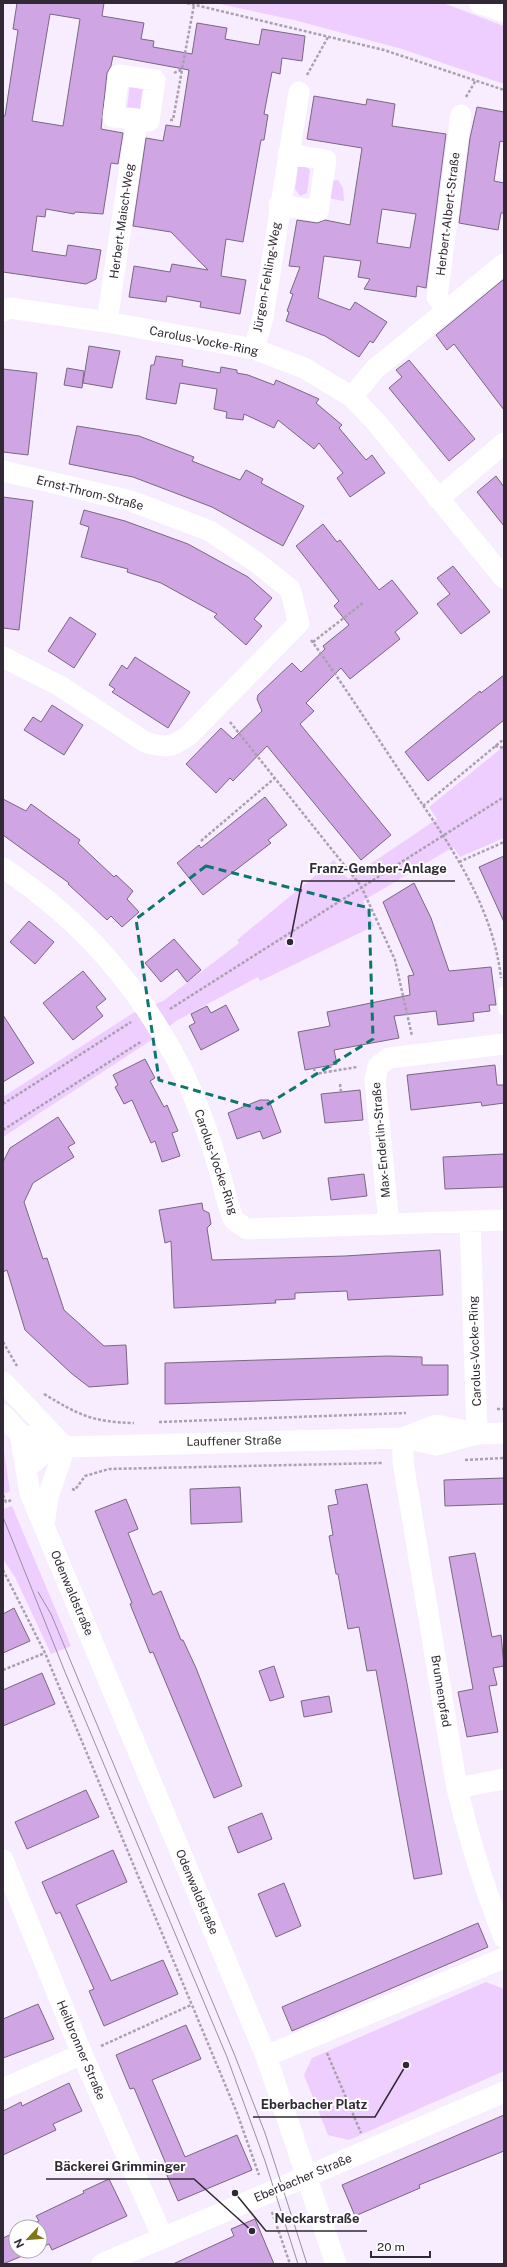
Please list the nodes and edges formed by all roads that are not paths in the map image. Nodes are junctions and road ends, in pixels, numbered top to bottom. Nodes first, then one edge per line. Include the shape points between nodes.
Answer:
1 (480, 3) edge
2 (504, 11) edge
3 (299, 92) road end
4 (463, 109) road end
5 (137, 119) junction
6 (288, 154) junction
7 (279, 205) junction
8 (504, 264) edge
9 (447, 309) junction
10 (3, 311) edge
11 (107, 322) junction
12 (254, 349) junction
13 (352, 397) junction
14 (504, 443) edge
15 (3, 472) edge
16 (438, 499) junction
17 (504, 578) edge
18 (3, 657) edge
19 (3, 868) edge
20 (503, 992) road end
21 (504, 1010) edge
22 (504, 1044) edge
23 (504, 1220) edge
24 (470, 1221) junction
25 (389, 1224) junction
26 (3, 1382) edge
27 (3, 1415) edge
28 (504, 1432) edge
29 (20, 1434) junction
30 (478, 1434) junction
31 (403, 1438) junction
32 (65, 1447) junction
33 (26, 1468) junction
34 (44, 1525) junction
35 (504, 1779) edge
36 (458, 1788) junction
37 (5, 1871) edge
38 (504, 1938) edge
39 (504, 1958) edge
40 (82, 2054) junction
41 (266, 2056) junction
42 (3, 2089) edge
43 (504, 2092) edge
44 (307, 2175) junction
45 (163, 2238) junction
46 (102, 2264) edge
47 (336, 2264) edge

1 - 2 main road
3 - 6 street, Jürgen-Fehling-Weg
4 - 9 street, Herbert-Albert-Straße via 437,297
5 - 5 street via 149,121 154,80 119,75 114,117
5 - 11 street, Herbert-Maisch-Weg
6 - 7 street, Jürgen-Fehling-Weg
6 - 7 street, Jürgen-Fehling-Weg via 326,160 318,211
7 - 12 street, Jürgen-Fehling-Weg via 263,317
8 - 9 street
9 - 13 street via 375,369
10 - 11 street, Carolus-Vocke-Ring via 10,308
11 - 12 street, Carolus-Vocke-Ring
12 - 13 street, Carolus-Vocke-Ring via 304,368
13 - 16 street, Carolus-Vocke-Ring via 376,422
14 - 16 street
15 - 18 street, Ernst-Throm-Straße via 131,501 210,531 256,562 290,590 299,623 188,736 174,745 161,746 145,742 60,686
16 - 17 street, Carolus-Vocke-Ring
19 - 25 street, Carolus-Vocke-Ring via 40,892 82,930 123,976 147,1024 183,1073 209,1134 234,1219 248,1229
20 - 21 lane
22 - 25 street, Max-Enderlin-Straße via 389,1058 378,1066 375,1080
23 - 24 street, Carolus-Vocke-Ring
24 - 25 street, Carolus-Vocke-Ring
24 - 30 street, Carolus-Vocke-Ring
26 - 32 street
27 - 29 street
28 - 30 street, Lauffener Straße
29 - 32 street
29 - 33 street, Odenwaldstraße
30 - 31 street, Lauffener Straße via 436,1425
31 - 32 street, Lauffener Straße
31 - 36 street, Brunnenpfad via 403,1462
32 - 33 street via 45,1453
32 - 34 street via 48,1497
33 - 34 street, Odenwaldstraße via 30,1493
34 - 41 street, Odenwaldstraße
35 - 36 street
36 - 38 street, Brunnenpfad via 466,1829
37 - 40 street, Heilbronner Straße
39 - 41 street
40 - 42 street
40 - 45 street, Heilbronner Straße
41 - 44 street, Odenwaldstraße
43 - 44 street, Eberbacher Straße
44 - 45 street, Eberbacher Straße
44 - 47 street, Odenwaldstraße
45 - 46 street, Eberbacher Straße

